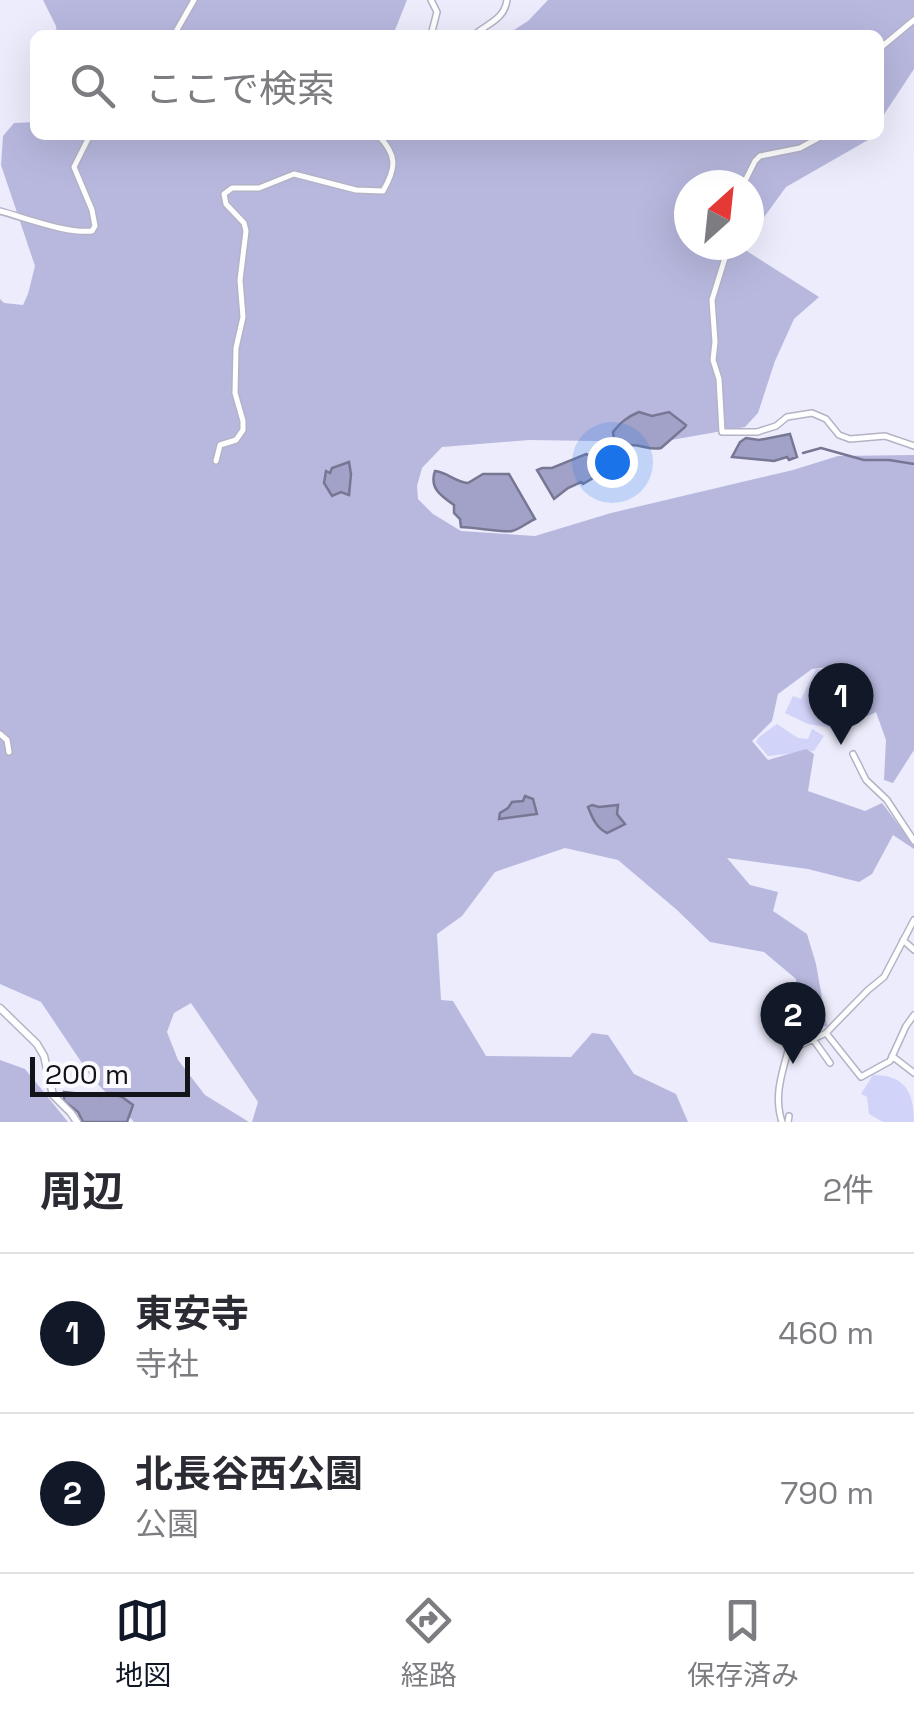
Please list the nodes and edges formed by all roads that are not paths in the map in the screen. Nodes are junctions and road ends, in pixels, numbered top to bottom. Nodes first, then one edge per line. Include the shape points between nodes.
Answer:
1 (194, 0) edge
2 (431, 0) edge
3 (507, 0) edge
4 (914, 20) edge
5 (176, 30) edge
6 (432, 30) edge
7 (481, 30) edge
8 (884, 45) edge
9 (88, 140) edge
10 (383, 140) edge
11 (816, 140) edge
12 (750, 170) edge
13 (0, 211) edge
14 (724, 260) edge
15 (914, 446) edge
16 (216, 462) dead end
17 (0, 734) edge
18 (8, 752) dead end
19 (852, 754) dead end
20 (914, 841) edge
21 (914, 920) edge
22 (903, 940) junction
23 (914, 950) edge
24 (0, 1008) edge
25 (914, 1015) edge
26 (826, 1033) junction
27 (813, 1039) junction
28 (892, 1056) junction
29 (830, 1063) dead end
30 (914, 1073) edge
31 (786, 1120) edge
32 (77, 1122) edge

1 - 5 street
2 - 6 street via 437,12
3 - 7 street via 501,16
4 - 8 street
9 - 13 street via 74,167 92,210 92,231
10 - 16 street via 394,158 382,191 294,174 224,194 246,231 236,348 243,430 220,445
11 - 12 street via 760,156
14 - 15 street via 712,300 722,432 757,432 812,412 839,436 884,436
17 - 18 street
19 - 20 street
21 - 22 street
22 - 23 street
22 - 26 street via 884,977
24 - 32 street via 37,1044 53,1095
25 - 28 street
26 - 27 street
26 - 28 street via 861,1078
27 - 29 street
27 - 31 street via 788,1050 777,1094
28 - 30 street

